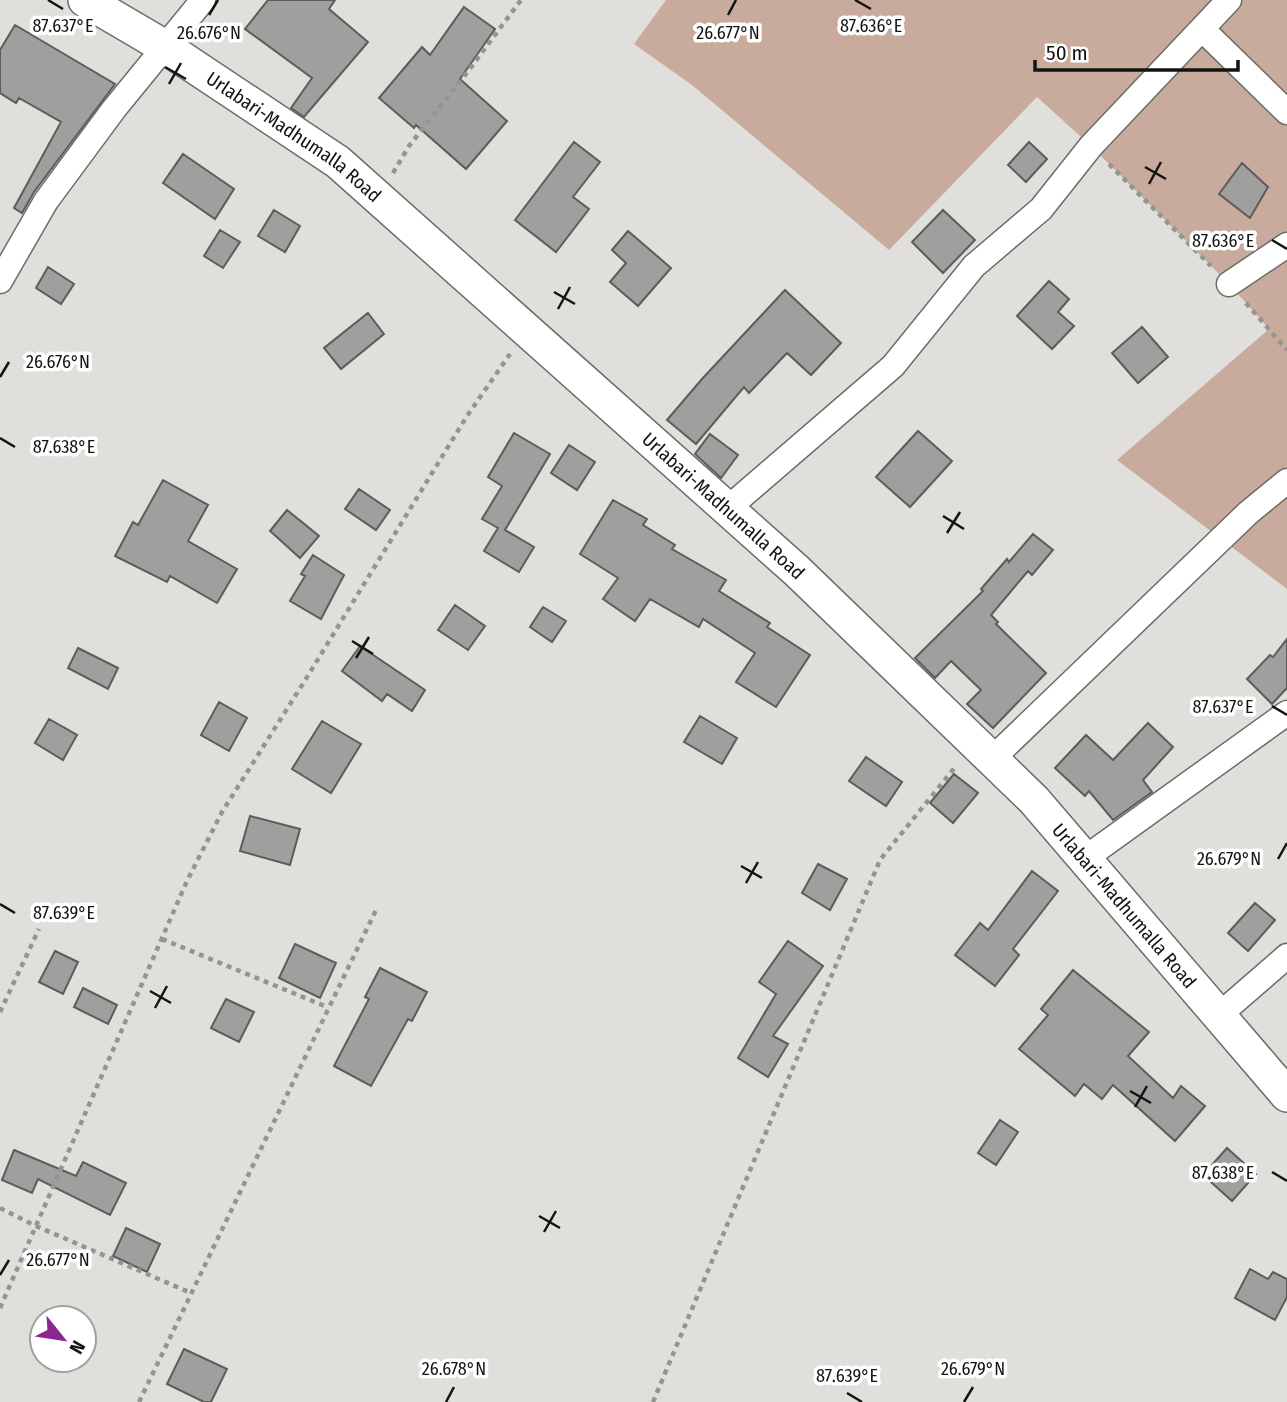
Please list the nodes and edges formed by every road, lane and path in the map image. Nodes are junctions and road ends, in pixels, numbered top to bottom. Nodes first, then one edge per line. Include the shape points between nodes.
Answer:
1 (85, 0) edge
2 (203, 0) edge
3 (521, 0) edge
4 (1229, 0) edge
5 (1202, 29) junction
6 (165, 47) junction
7 (1287, 112) edge
8 (1091, 146) junction
9 (379, 198) junction
10 (1287, 245) edge
11 (0, 281) edge
12 (1229, 284) junction
13 (527, 330) junction
14 (1287, 350) edge
15 (1287, 481) edge
16 (727, 509) junction
17 (1287, 713) edge
18 (983, 751) junction
19 (1084, 859) junction
20 (376, 911) dead end
21 (39, 929) dead end
22 (162, 939) junction
23 (1287, 956) edge
24 (327, 1007) junction
25 (0, 1012) edge
26 (1218, 1016) junction
27 (1287, 1095) edge
28 (0, 1208) edge
29 (36, 1226) junction
30 (191, 1293) junction
31 (0, 1308) edge
32 (139, 1402) edge
33 (653, 1402) edge

1 - 6 main road, Urlabari-Madhumalla Road
2 - 6 street
3 - 9 path via 409,146
4 - 5 street
5 - 7 street
5 - 8 street
6 - 9 main road, Urlabari-Madhumalla Road via 338,162
6 - 11 street via 46,201
8 - 12 path
8 - 16 street via 1041,209 974,266 893,366
9 - 13 main road, Urlabari-Madhumalla Road
10 - 12 street
12 - 14 path
13 - 16 main road, Urlabari-Madhumalla Road
13 - 22 path via 467,416 222,812
15 - 18 street
16 - 18 main road, Urlabari-Madhumalla Road
17 - 19 street
18 - 19 main road, Urlabari-Madhumalla Road via 1034,800
18 - 33 path via 880,860
19 - 26 main road, Urlabari-Madhumalla Road
20 - 24 path
21 - 25 path
22 - 24 path
22 - 29 path
23 - 26 street
24 - 30 path
26 - 27 main road, Urlabari-Madhumalla Road
28 - 29 path
29 - 30 path
29 - 31 path
30 - 32 path

